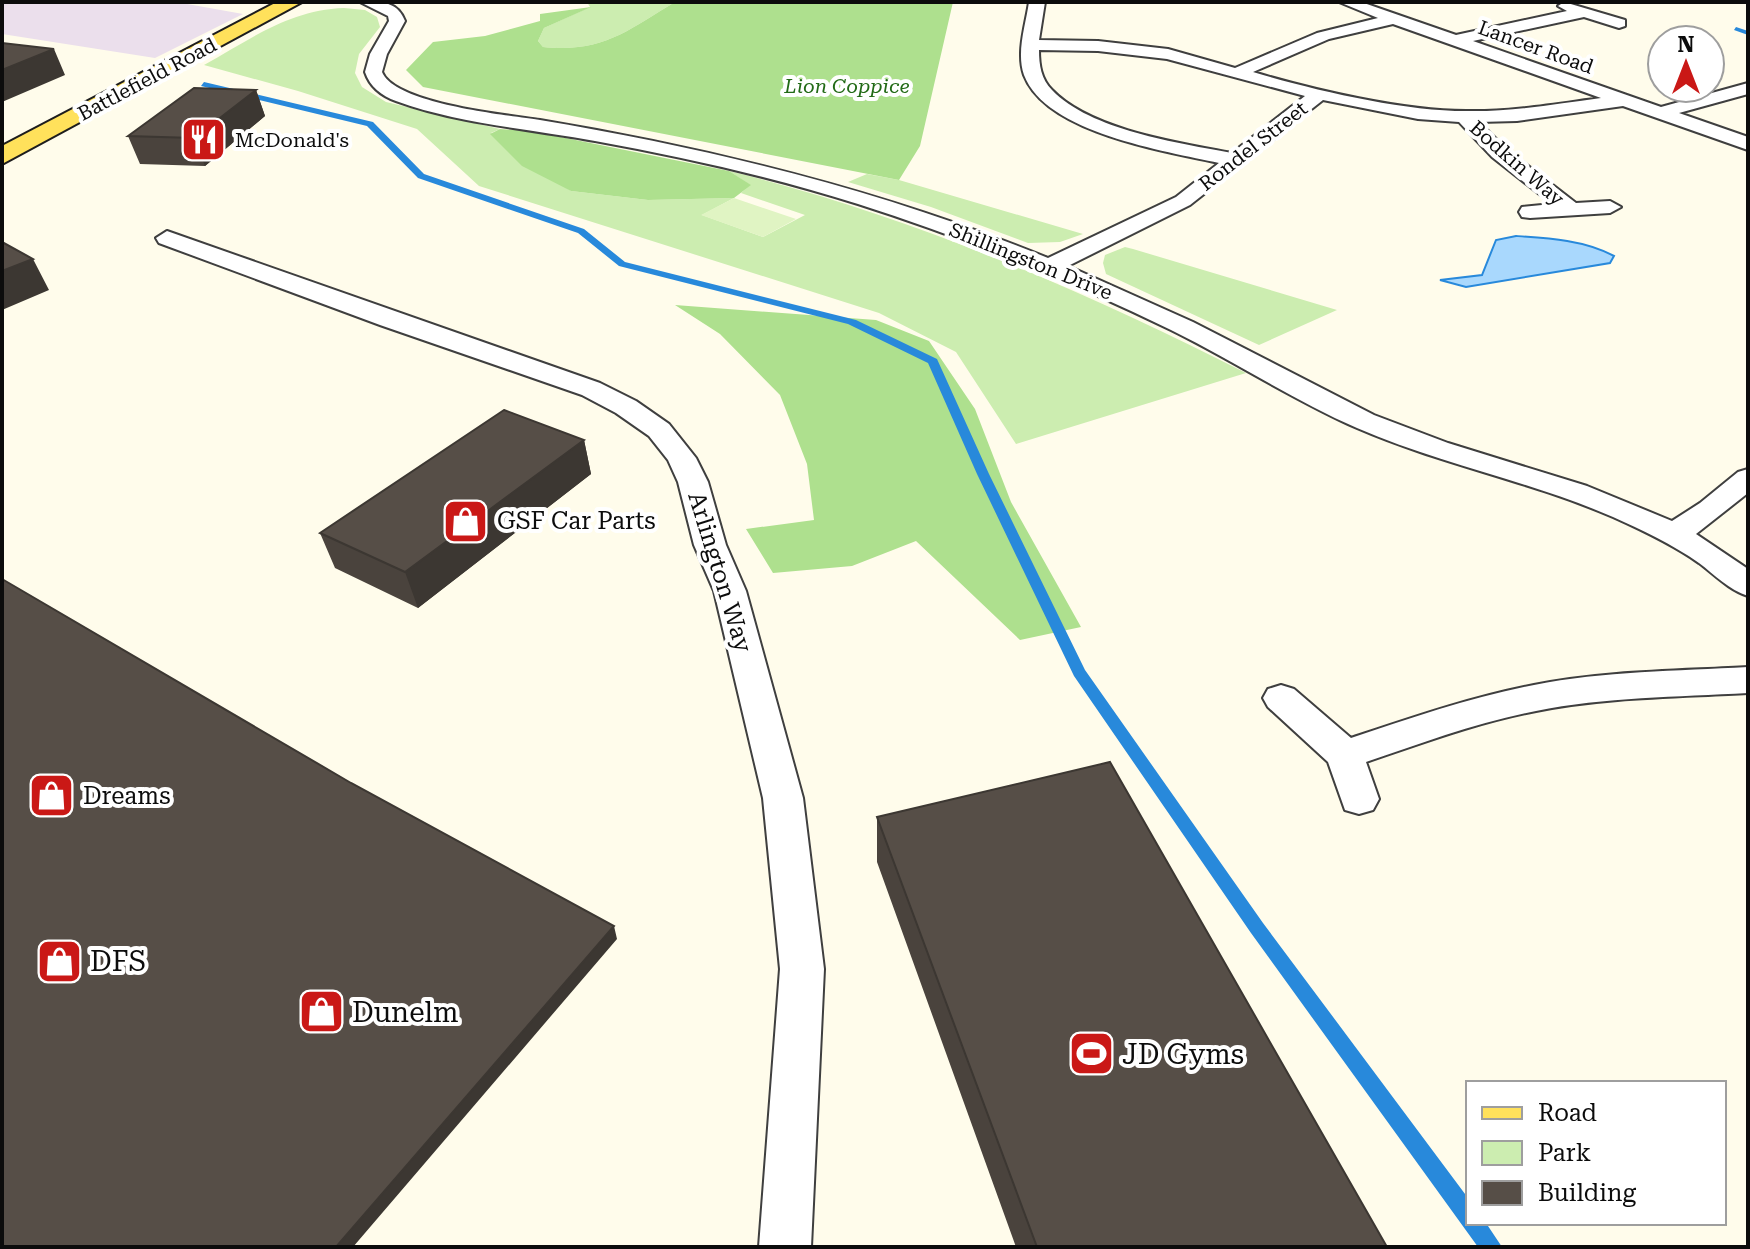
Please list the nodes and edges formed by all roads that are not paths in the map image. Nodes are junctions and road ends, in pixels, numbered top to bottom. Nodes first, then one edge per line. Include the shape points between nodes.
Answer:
1 (292, 2) edge
2 (368, 2) edge
3 (1037, 2) edge
4 (1347, 2) edge
5 (411, 3) edge
6 (1558, 3) edge
7 (391, 8) junction
8 (1585, 12) junction
9 (1393, 19) junction
10 (1619, 23) dead end
11 (1455, 41) junction
12 (1030, 45) junction
13 (1237, 73) junction
14 (1748, 88) edge
15 (1318, 95) junction
16 (1620, 101) junction
17 (1661, 113) junction
18 (1464, 117) junction
19 (1748, 144) edge
20 (2, 156) edge
21 (1236, 160) junction
22 (1610, 207) dead end
23 (1571, 209) junction
24 (1530, 212) dead end
25 (167, 238) dead end
26 (1048, 266) junction
27 (1748, 478) edge
28 (1675, 533) junction
29 (1748, 585) edge
30 (1748, 680) edge
31 (1281, 698) dead end
32 (1345, 755) junction
33 (1359, 799) dead end
34 (785, 1247) edge

1 - 20 main road, Battlefield Road
2 - 7 street
3 - 12 street
4 - 9 street, Lancer Road
5 - 7 street
6 - 8 street
7 - 26 street, Shillingston Drive via 397,21 372,74 377,84 401,97 786,177 941,225
8 - 10 street
8 - 11 street
9 - 11 street, Lancer Road
9 - 13 street via 1323,36
11 - 16 street, Lancer Road
12 - 13 street via 1135,49
12 - 21 street via 1039,86 1066,109 1123,134
13 - 15 street
14 - 17 street
15 - 18 street, Rondel Street
15 - 21 street, Rondel Street
16 - 17 street, Rondel Street
16 - 18 street, Rondel Street
17 - 19 street, Rondel Street
18 - 23 street, Bodkin Way via 1499,153
21 - 26 street, Rondel Street via 1154,217
22 - 23 street
23 - 24 street
25 - 34 street, Arlington Way via 591,389 659,430 682,458 730,591 783,798 802,969
26 - 28 street, Shillingston Drive via 1184,327 1342,412 1441,451 1607,503
27 - 28 street
28 - 29 street, Shillingston Drive
30 - 32 street via 1612,687 1535,698 1467,714
31 - 32 street
32 - 33 street

